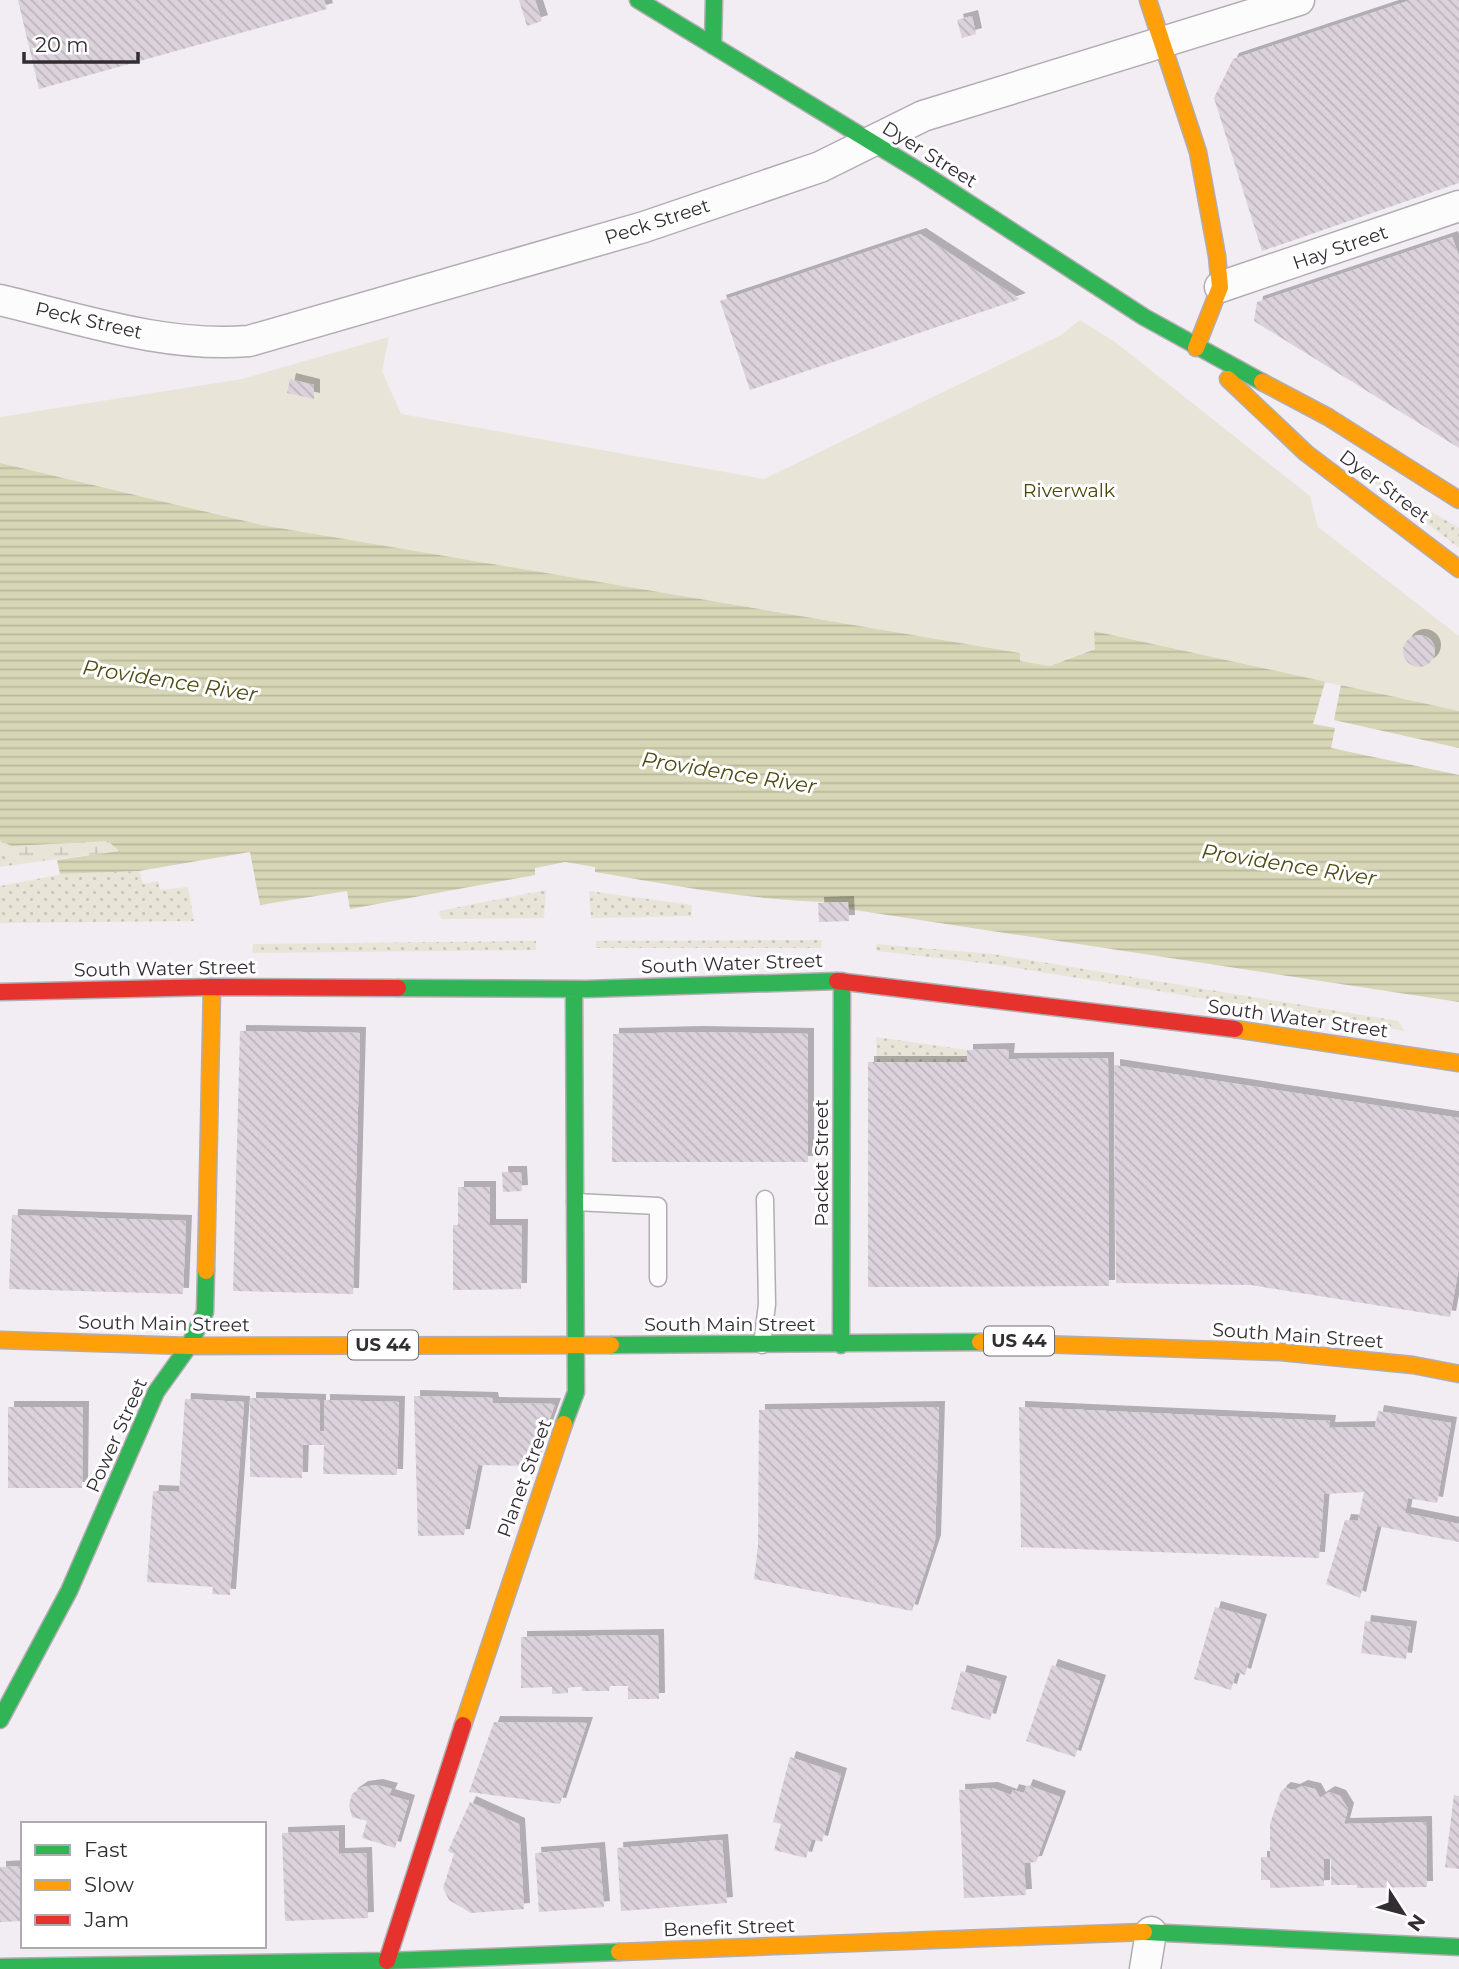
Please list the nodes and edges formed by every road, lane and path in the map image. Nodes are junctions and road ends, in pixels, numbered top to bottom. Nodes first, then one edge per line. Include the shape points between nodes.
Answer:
1 (638, 0) edge
2 (714, 0) edge
3 (1148, 0) edge
4 (1298, 0) edge
5 (1161, 44) junction
6 (713, 46) junction
7 (872, 142) junction
8 (1459, 206) edge
9 (1220, 287) junction
10 (0, 300) edge
11 (1196, 348) junction
12 (1459, 500) edge
13 (1459, 569) edge
14 (842, 981) junction
15 (212, 987) junction
16 (574, 989) junction
17 (0, 992) edge
18 (1459, 1063) edge
19 (765, 1199) dead end
20 (575, 1202) junction
21 (658, 1278) dead end
22 (0, 1340) edge
23 (577, 1345) junction
24 (762, 1345) junction
25 (841, 1345) junction
26 (189, 1346) junction
27 (1459, 1374) edge
28 (0, 1720) edge
29 (1151, 1932) junction
30 (1459, 1947) edge
31 (847, 1956) edge
32 (387, 1961) junction
33 (564, 1961) edge
34 (0, 1967) edge
35 (1145, 1969) edge

1 - 6 main road, Dyer Street
2 - 6 main road
3 - 5 main road
4 - 5 street, Peck Street
5 - 7 street, Peck Street via 923,116
5 - 9 main road via 1198,152
6 - 7 main road, Dyer Street
7 - 10 street, Peck Street via 820,167 644,227 249,341 169,339
7 - 11 main road, Dyer Street
8 - 9 street, Hay Street
9 - 11 main road
11 - 12 main road, Dyer Street via 1328,417
11 - 13 main road, Dyer Street via 1306,453
14 - 16 main road, South Water Street
14 - 18 main road, South Water Street via 1261,1032
14 - 25 main road, Packet Street
15 - 16 main road, South Water Street
15 - 17 main road, South Water Street
15 - 26 main road, Power Street via 205,1312
16 - 20 main road, Planet Street
19 - 24 lane via 767,1304
20 - 21 lane via 657,1206
20 - 23 main road, Planet Street
22 - 26 main road, South Main Street / US 44
23 - 24 main road, South Main Street / US 44
23 - 26 main road, South Main Street / US 44
23 - 32 main road, Planet Street via 576,1392 524,1537
24 - 25 main road, South Main Street / US 44
25 - 27 main road, South Main Street / US 44 via 1009,1341 1281,1352
26 - 28 main road, Power Street via 156,1392 69,1591
29 - 30 main road, Benefit Street
29 - 31 main road, Benefit Street
29 - 35 street
31 - 33 main road, Benefit Street
32 - 33 main road, Benefit Street
32 - 34 main road, Benefit Street

